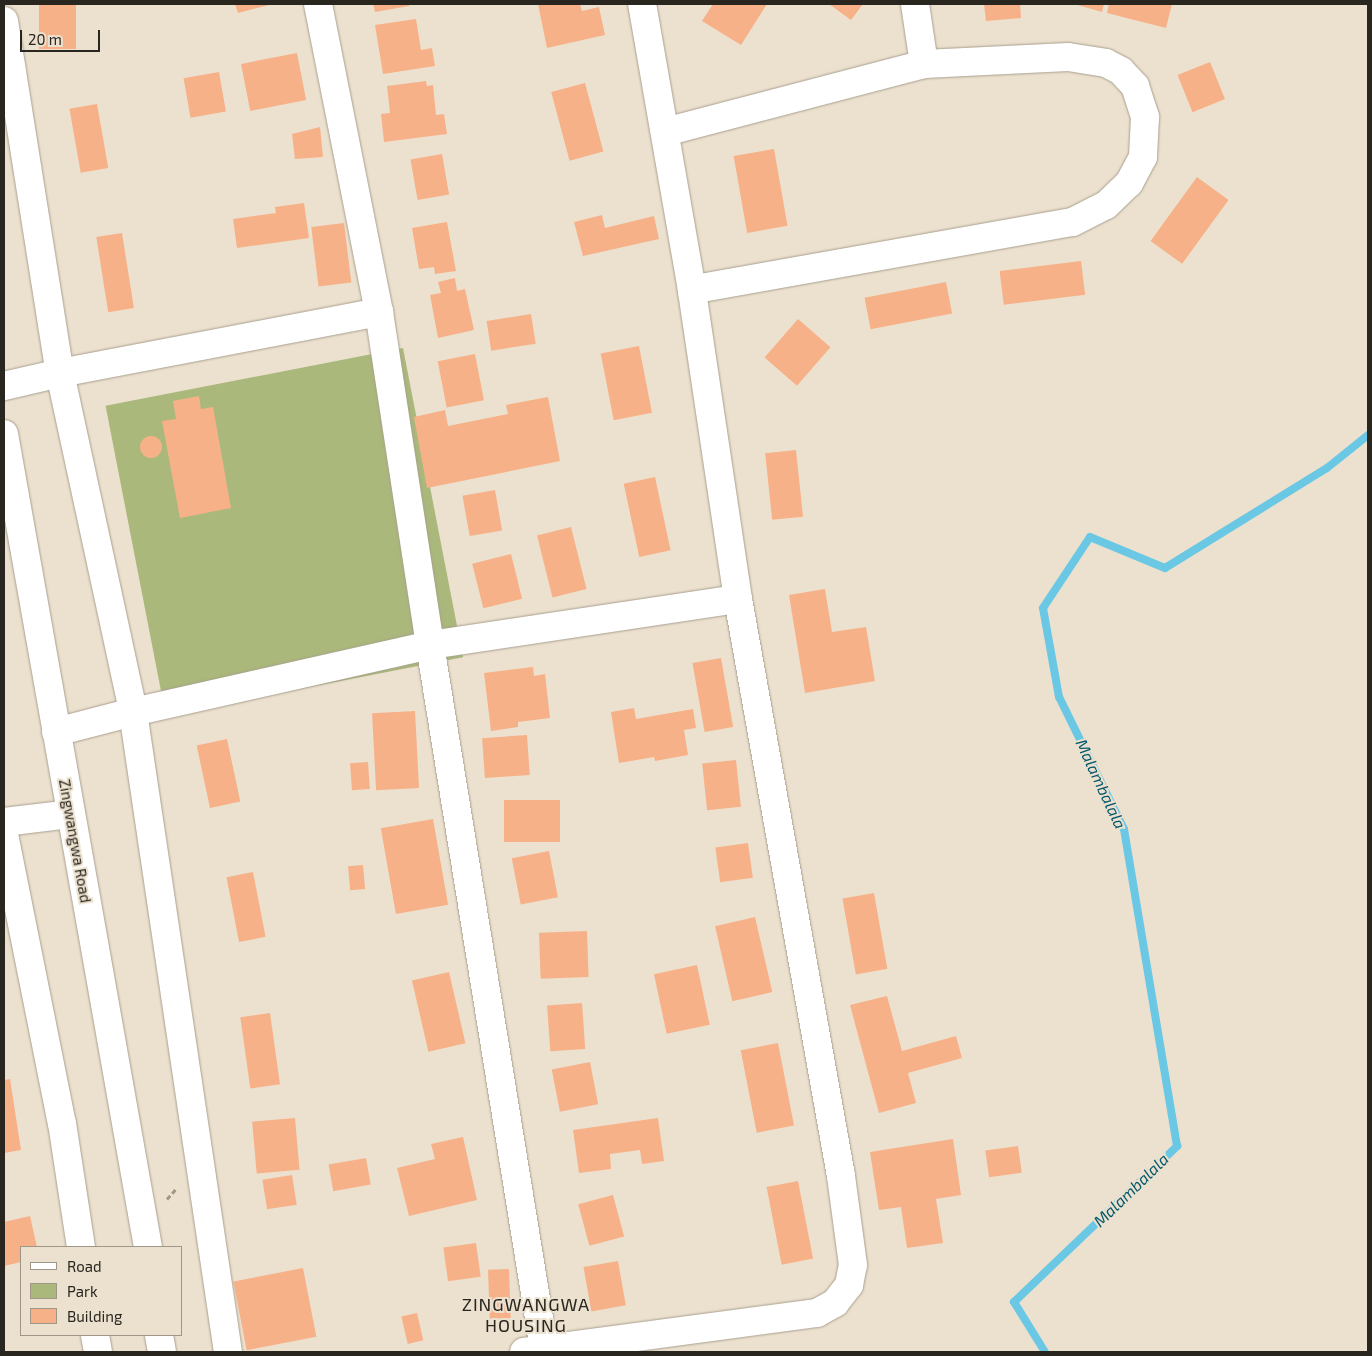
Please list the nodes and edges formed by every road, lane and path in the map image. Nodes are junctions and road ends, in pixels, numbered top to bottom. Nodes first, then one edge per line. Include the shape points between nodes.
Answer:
1 (318, 4) edge
2 (642, 4) edge
3 (915, 4) edge
4 (4, 21) edge
5 (924, 64) junction
6 (665, 132) junction
7 (692, 290) junction
8 (379, 312) junction
9 (60, 373) junction
10 (4, 386) edge
11 (4, 434) edge
12 (9, 490) edge
13 (738, 599) junction
14 (430, 645) junction
15 (133, 712) junction
16 (56, 732) junction
17 (70, 814) junction
18 (4, 822) edge
19 (4, 834) edge
20 (201, 1163) junction
21 (146, 1235) edge
22 (81, 1246) edge
23 (95, 1336) edge
24 (159, 1336) edge
25 (534, 1350) edge
26 (98, 1352) edge
27 (162, 1352) edge
28 (228, 1352) edge

1 - 8 street
2 - 6 street
3 - 5 street
4 - 9 street
5 - 6 street
5 - 7 street via 1068,57 1106,63 1121,71 1136,86 1145,118 1143,157 1129,183 1106,206 1072,222
6 - 7 street
7 - 13 street
8 - 9 street
8 - 14 street
9 - 10 street
9 - 15 street
11 - 12 street, Zingwangwa Road
12 - 16 street, Zingwangwa Road
13 - 14 street
13 - 25 street via 841,1176 853,1264 849,1285 835,1303 817,1313
14 - 15 street
14 - 25 street
15 - 16 street
15 - 20 street
16 - 17 street, Zingwangwa Road
17 - 18 street
17 - 21 street, Zingwangwa Road
19 - 22 street via 62,1124
20 - 21 path
20 - 28 street
23 - 26 street
24 - 27 street

